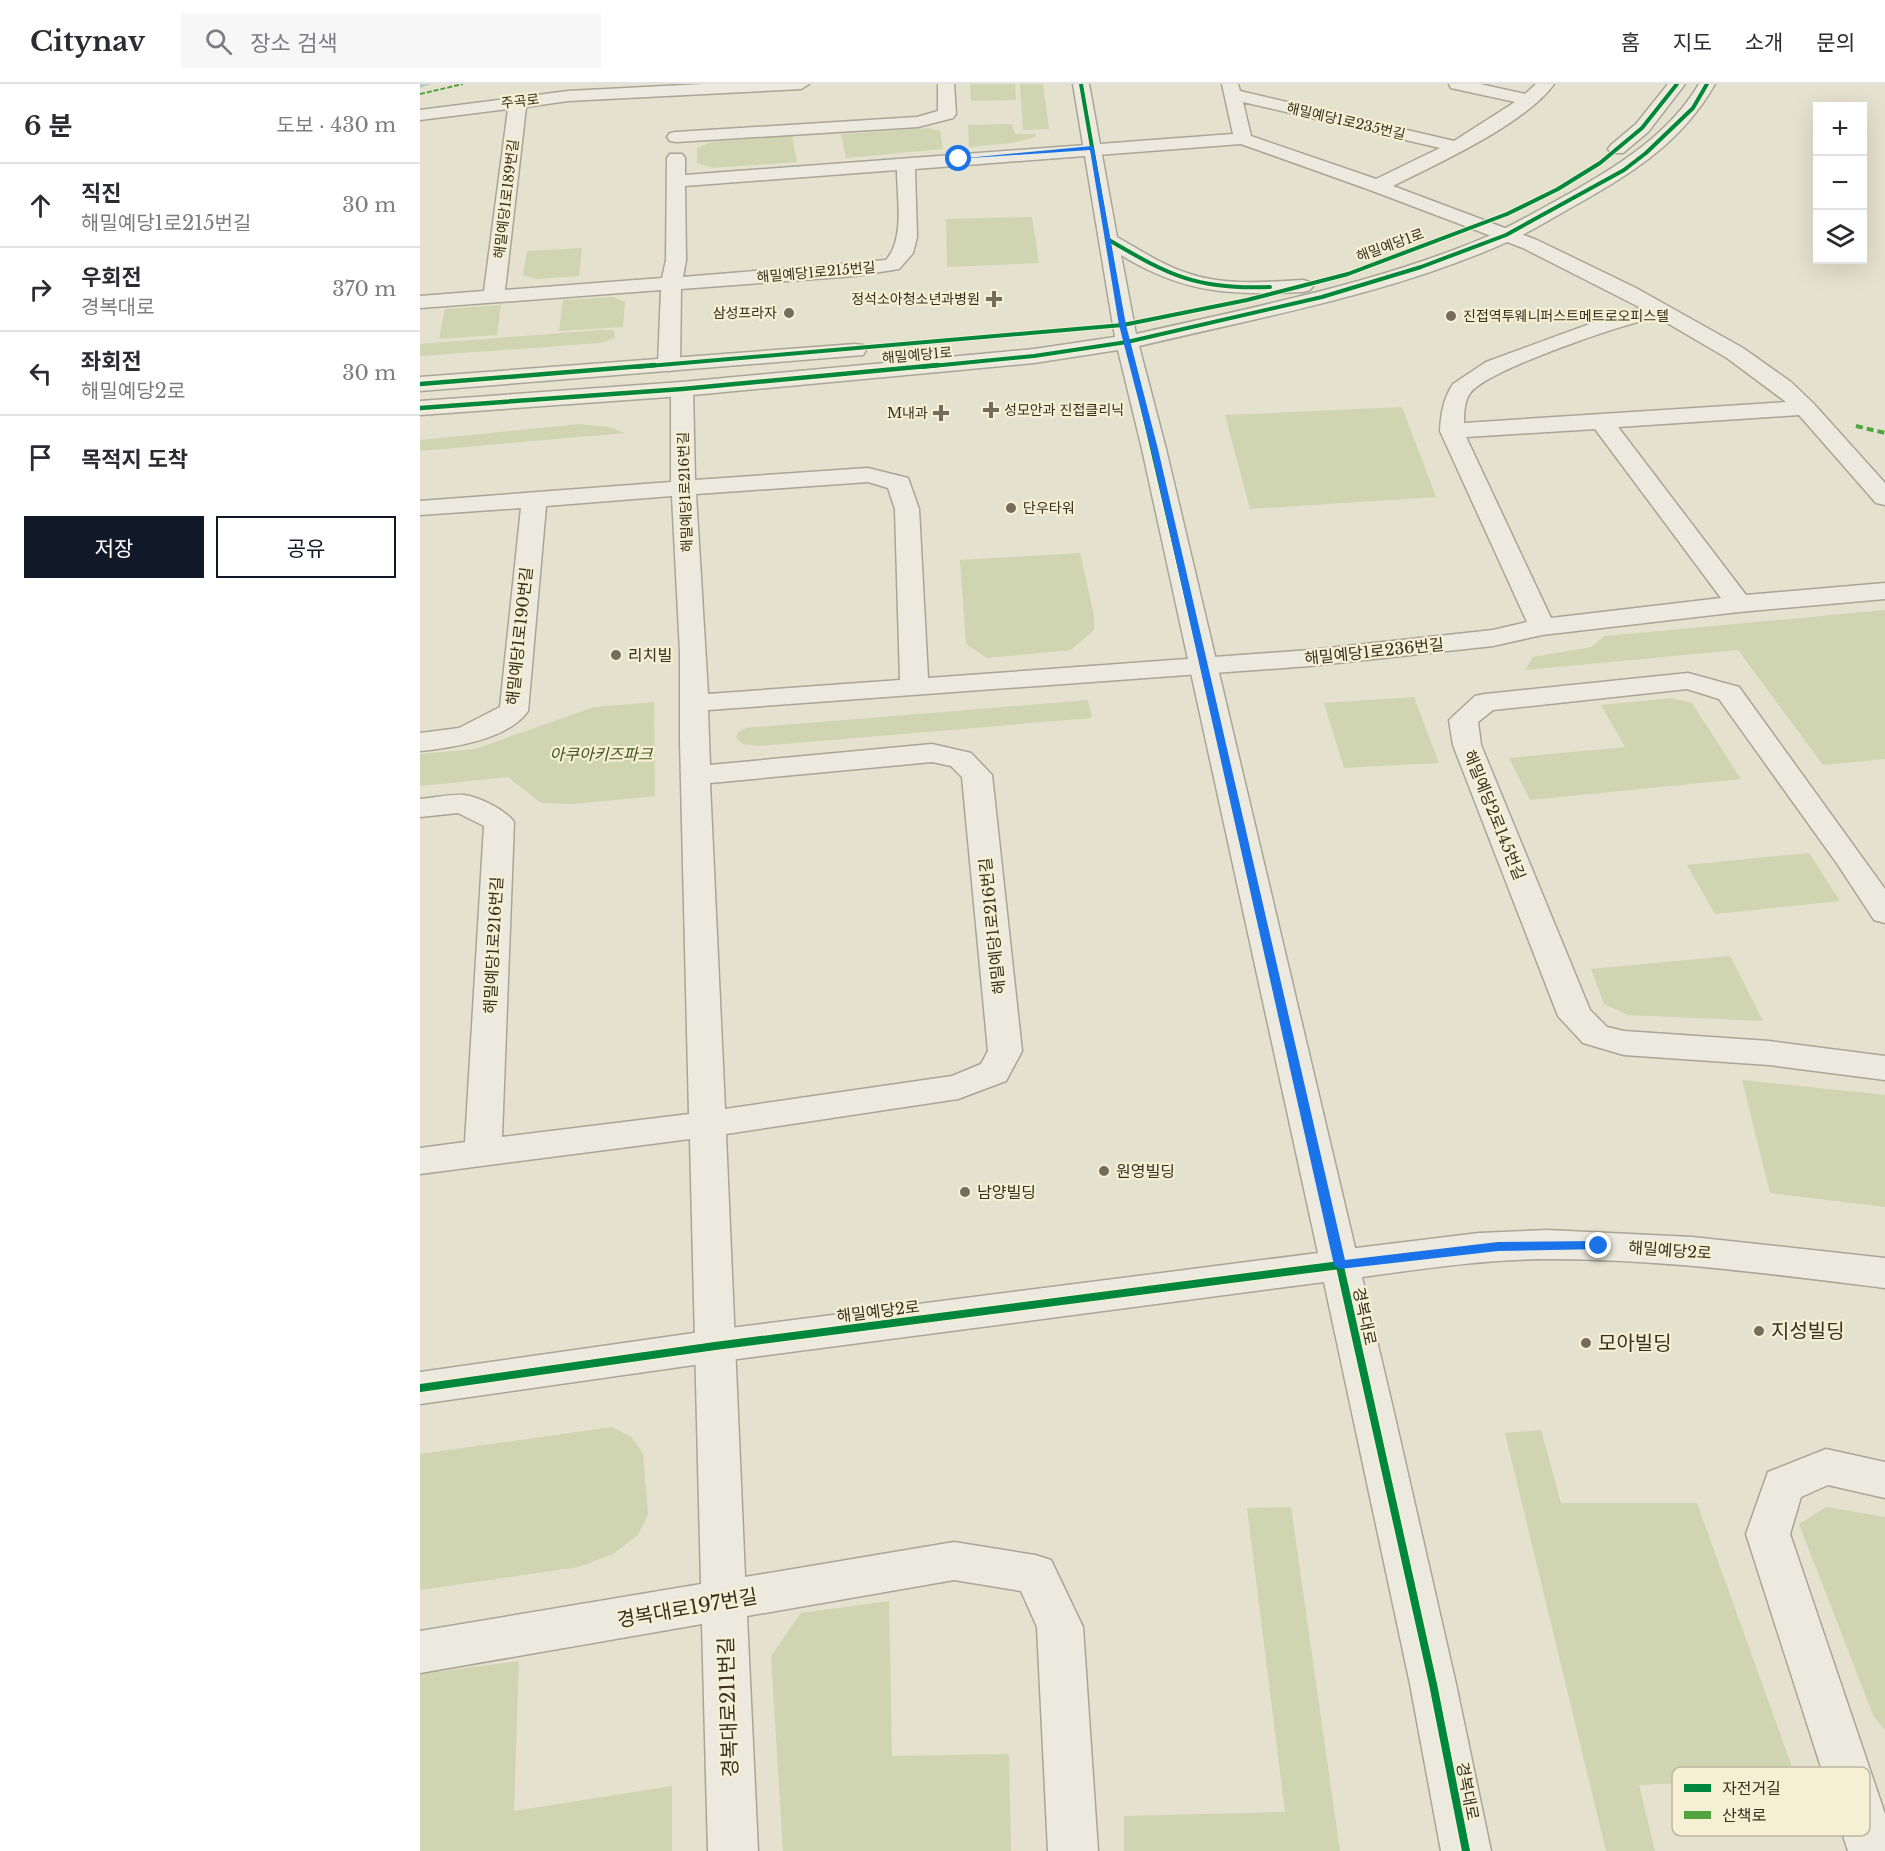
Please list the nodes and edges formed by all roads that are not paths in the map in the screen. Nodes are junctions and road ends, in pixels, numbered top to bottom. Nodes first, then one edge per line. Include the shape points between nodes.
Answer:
1 (801, 84) edge
2 (945, 84) edge
3 (1081, 84) edge
4 (1457, 84) edge
5 (1545, 84) edge
6 (1677, 84) edge
7 (1707, 84) edge
8 (674, 90) junction
9 (1232, 90) edge
10 (1530, 100) junction
11 (518, 101) junction
12 (420, 115) edge
13 (675, 137) junction
14 (1243, 139) junction
15 (1457, 147) junction
16 (1092, 148) junction
17 (906, 165) junction
18 (677, 181) junction
19 (1377, 186) junction
20 (1479, 225) junction
21 (1506, 235) junction
22 (1109, 240) junction
23 (671, 284) junction
24 (1303, 286) junction
25 (494, 296) junction
26 (420, 302) edge
27 (1659, 310) junction
28 (1125, 334) junction
29 (676, 377) junction
30 (420, 384) edge
31 (420, 408) edge
32 (1804, 408) junction
33 (1602, 422) junction
34 (1452, 431) junction
35 (683, 487) junction
36 (1885, 498) edge
37 (534, 499) junction
38 (420, 508) edge
39 (1885, 591) edge
40 (1739, 604) junction
41 (1542, 627) junction
42 (1204, 666) junction
43 (914, 686) junction
44 (695, 704) junction
45 (420, 742) edge
46 (697, 775) junction
47 (420, 808) edge
48 (1885, 913) edge
49 (1885, 1068) edge
50 (709, 1124) junction
51 (483, 1153) junction
52 (420, 1161) edge
53 (1340, 1265) junction
54 (1885, 1274) edge
55 (715, 1346) junction
56 (420, 1388) edge
57 (1885, 1480) edge
58 (724, 1602) junction
59 (420, 1652) edge
60 (1850, 1767) edge
61 (733, 1851) edge
62 (1072, 1851) edge
63 (1466, 1851) edge

1 - 8 street, 주곡로
2 - 13 street via 947,114 926,121
3 - 16 street, 경복대로
4 - 10 street
5 - 10 street
6 - 20 street, 해밀예당1로 via 1642,128 1600,164 1558,189
7 - 21 street, 해밀예당1로 via 1693,108 1624,170
8 - 11 street, 주곡로
8 - 13 street
9 - 14 street, 해밀예당1로235번길
9 - 15 street, 해밀예당1로235번길
10 - 15 street
11 - 12 street, 주곡로
11 - 25 street, 해밀예당1로189번길
13 - 18 street
14 - 16 street
14 - 19 street
15 - 19 street
16 - 17 street
16 - 22 street, 경복대로
17 - 18 street
17 - 23 street, 해밀예당1로215번길 via 907,237 903,253 892,265
18 - 23 street via 676,260
19 - 20 street
20 - 21 street
20 - 24 street, 해밀예당1로 via 1348,274
21 - 27 street
21 - 28 street, 해밀예당1로 via 1421,267 1322,297
22 - 24 street via 1168,273 1207,284 1247,288
22 - 28 street, 경복대로
23 - 25 street
23 - 29 street
24 - 28 street, 해밀예당1로
25 - 26 street
27 - 32 street via 1735,353 1783,387
27 - 34 street via 1624,318 1494,367 1461,389 1452,409
28 - 29 street, 해밀예당1로 via 1034,356
28 - 42 street, 경복대로
29 - 30 street, 해밀예당1로
29 - 31 street, 해밀예당1로
29 - 35 street, 해밀예당1로216번길
32 - 33 street
32 - 36 street
33 - 34 street
33 - 40 street
34 - 41 street
35 - 37 street
35 - 43 street via 868,475 899,483 907,508
35 - 44 street, 해밀예당1로216번길
37 - 38 street
37 - 45 street, 해밀예당1로190번길 via 514,711 487,728 458,739
39 - 40 street, 해밀예당1로236번길
40 - 41 street, 해밀예당1로236번길
41 - 42 street, 해밀예당1로236번길 via 1493,638
42 - 43 street, 해밀예당1로236번길
42 - 53 street, 경복대로
43 - 44 street, 해밀예당1로236번길
44 - 46 street, 해밀예당1로216번길
46 - 50 street, 해밀예당1로216번길
46 - 50 street, 해밀예당1로216번길 via 932,753 961,759 977,775 1005,1052 994,1072 958,1088
47 - 51 street, 해밀예당1로216번길 via 463,804 499,822
48 - 49 street, 해밀예당2로145번길 via 1728,693 1688,681 1485,702 1463,720 1467,745 1575,1016 1595,1035 1624,1043 1769,1053
50 - 51 street, 해밀예당1로216번길
50 - 55 street, 해밀예당1로216번길
51 - 52 street, 해밀예당1로216번길
53 - 54 street, 해밀예당2로 via 1498,1246 1599,1246 1695,1251
53 - 55 street, 해밀예당2로
53 - 63 street, 경복대로
55 - 56 street, 해밀예당2로
55 - 58 street, 경복대로211번길
57 - 60 street via 1826,1467 1784,1485 1768,1534
58 - 59 street, 경복대로197번길
58 - 61 street, 경복대로211번길
58 - 62 street, 경복대로197번길 via 954,1561 1035,1574 1060,1626

